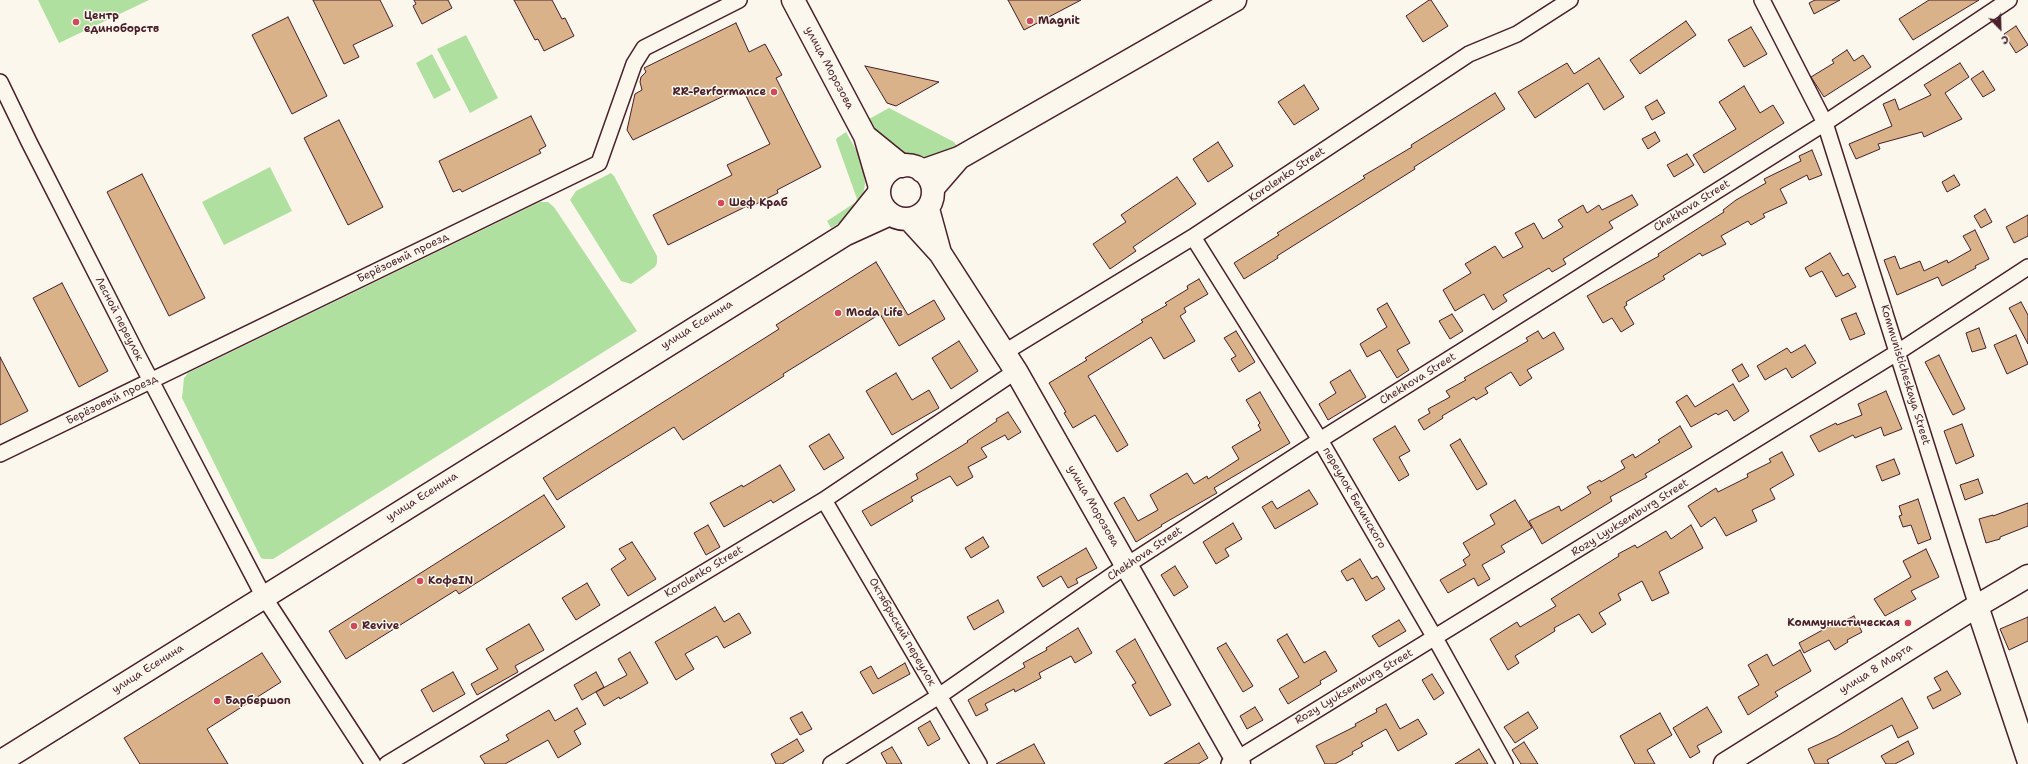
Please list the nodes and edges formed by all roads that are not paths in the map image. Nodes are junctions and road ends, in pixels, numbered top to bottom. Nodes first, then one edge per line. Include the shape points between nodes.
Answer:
1 (739, 0) edge
2 (793, 0) edge
3 (1235, 0) edge
4 (1570, 0) edge
5 (1762, 0) edge
6 (2009, 0) edge
7 (0, 82) edge
8 (1825, 123) junction
9 (865, 136) junction
10 (879, 189) junction
11 (914, 195) junction
12 (846, 234) junction
13 (1193, 237) junction
14 (2028, 266) edge
15 (1005, 352) junction
16 (1898, 352) junction
17 (1016, 371) junction
18 (151, 381) junction
19 (1320, 440) junction
20 (0, 454) edge
21 (824, 500) junction
22 (1127, 565) junction
23 (2028, 576) edge
24 (264, 597) junction
25 (1977, 606) junction
26 (1435, 638) junction
27 (940, 696) junction
28 (2028, 759) edge
29 (0, 762) edge
30 (1235, 762) edge
31 (373, 764) edge
32 (387, 764) edge
33 (831, 764) edge
34 (978, 764) edge
35 (1505, 764) edge
36 (1725, 764) edge

1 - 18 street, Берёзовый проезд via 644,48 634,64 599,163
2 - 9 street, улица Морозова
3 - 11 street via 959,158
4 - 13 street, Korolenko Street via 1517,34 1469,54
5 - 8 street, Kommunisticheskaya Street
6 - 8 street, Chekhova Street
7 - 18 street, Лесной переулок via 28,142
8 - 16 street, Kommunisticheskaya Street
8 - 19 street, Chekhova Street
9 - 10 street
9 - 11 street
10 - 11 street via 884,175
10 - 11 street via 883,207
10 - 12 street
11 - 12 street
11 - 15 street, улица Морозова via 940,253
12 - 24 street, улица Есенина
13 - 15 street, Korolenko Street
13 - 19 street, переулок Белинского
14 - 16 street, Rozy Lyuksemburg Street
15 - 17 street, улица Морозова
16 - 25 street, Kommunisticheskaya Street
16 - 26 street, Rozy Lyuksemburg Street
17 - 21 street, Korolenko Street
17 - 22 street, улица Морозова
18 - 20 street, Берёзовый проезд
18 - 24 street, Лесной переулок
19 - 22 street, Chekhova Street
19 - 26 street, переулок Белинского
21 - 27 street, Октябрьский переулок
21 - 32 street, Korolenko Street
22 - 27 street, Chekhova Street
22 - 30 street, улица Морозова
23 - 25 street, улица 8 Марта
24 - 29 street, улица Есенина
24 - 31 street, Лесной переулок
25 - 28 street, Kommunisticheskaya Street
25 - 36 street, улица 8 Марта
26 - 30 street, Rozy Lyuksemburg Street
26 - 35 street, переулок Белинского
27 - 33 street, Chekhova Street
27 - 34 street, Октябрьский переулок

